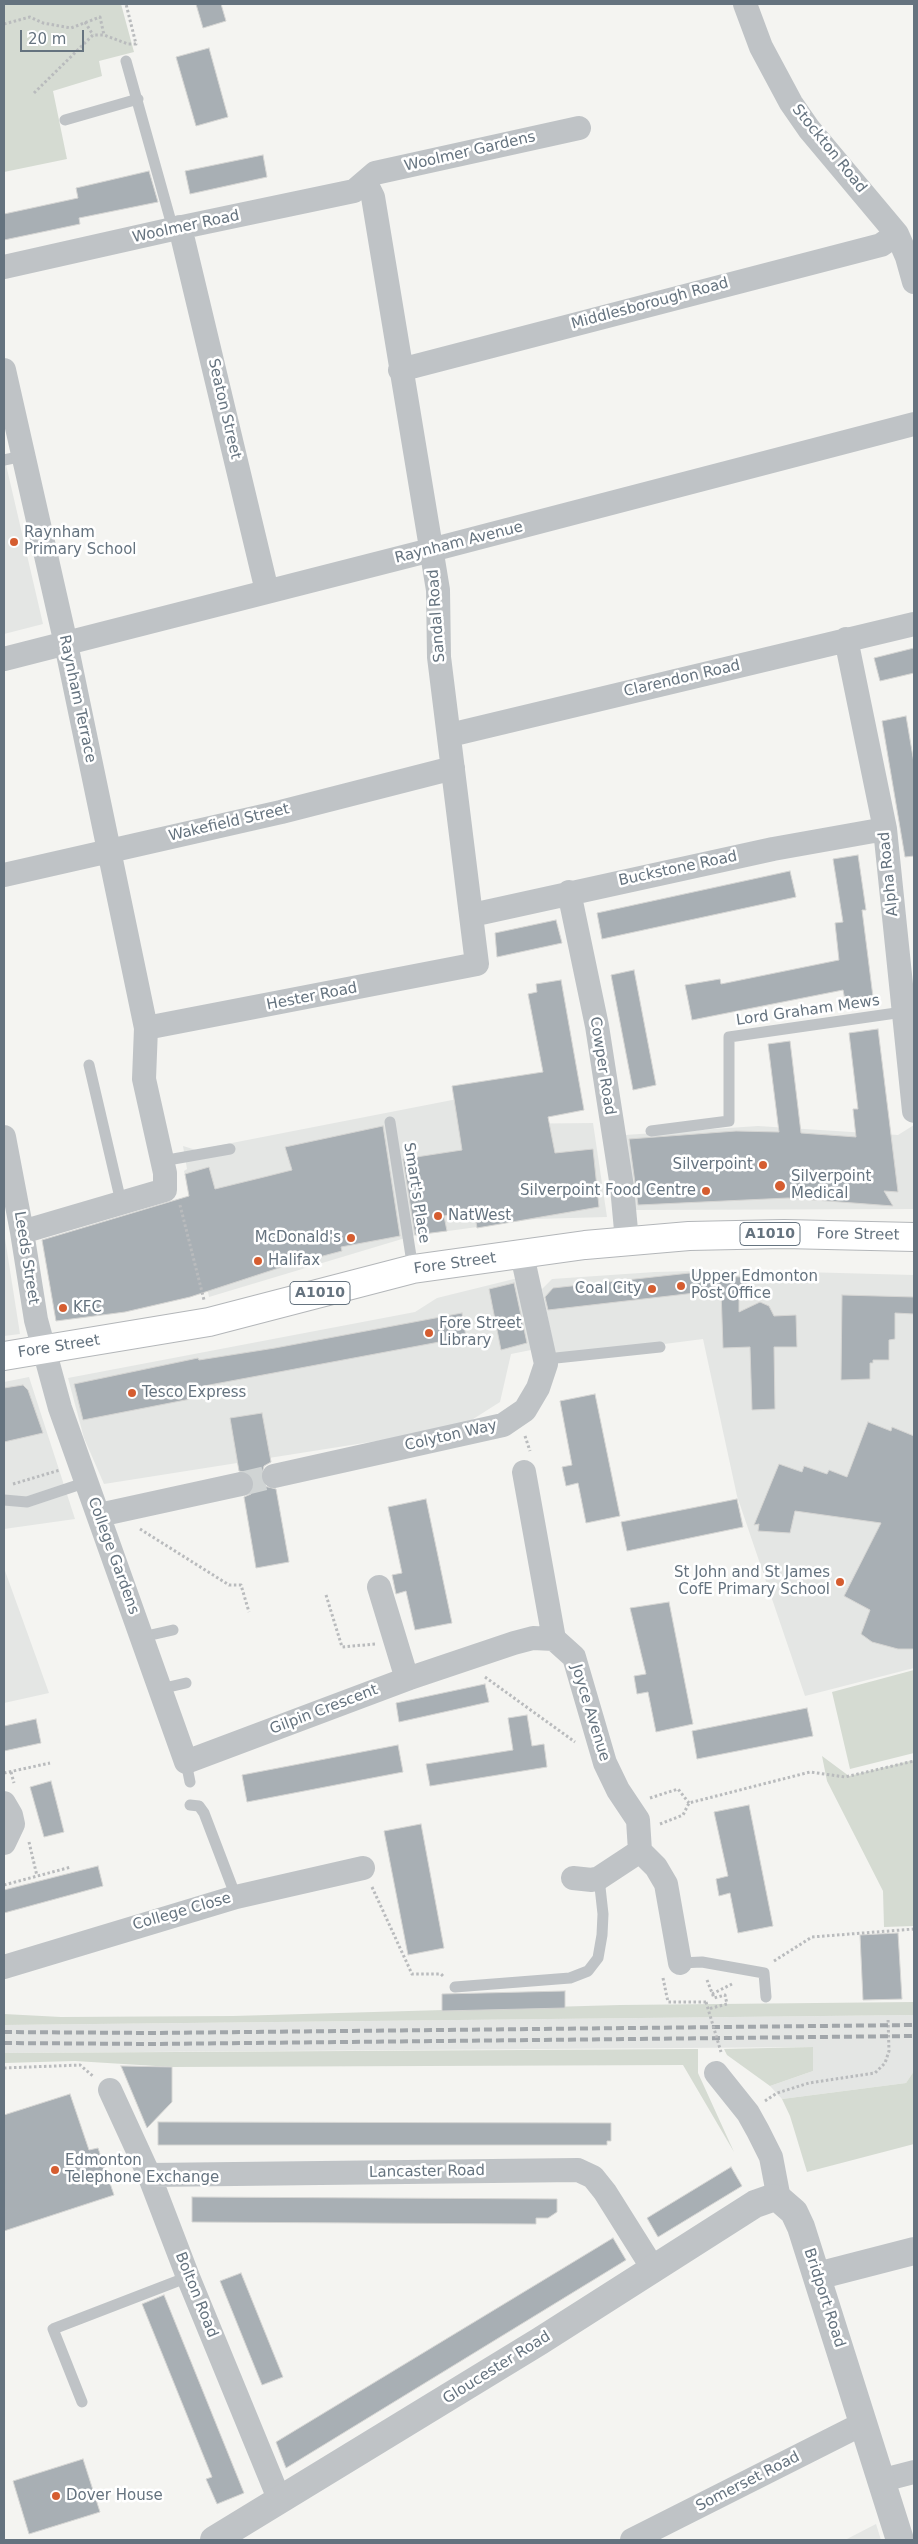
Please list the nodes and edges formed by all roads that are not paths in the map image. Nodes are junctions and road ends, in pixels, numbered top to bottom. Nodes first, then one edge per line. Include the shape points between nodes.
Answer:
1 (745, 4) edge
2 (126, 61) dead end
3 (138, 99) junction
4 (65, 120) dead end
5 (579, 128) dead end
6 (366, 183) junction
7 (177, 228) junction
8 (897, 234) junction
9 (4, 267) edge
10 (914, 282) edge
11 (4, 370) edge
12 (400, 370) junction
13 (914, 424) edge
14 (13, 458) edge
15 (431, 550) junction
16 (267, 591) junction
17 (914, 624) edge
18 (846, 639) junction
19 (66, 644) junction
20 (4, 659) edge
21 (450, 734) junction
22 (453, 768) junction
23 (885, 829) junction
24 (110, 850) junction
25 (4, 875) edge
26 (569, 892) junction
27 (472, 915) junction
28 (477, 964) joint
29 (903, 1012) junction
30 (146, 1028) junction
31 (89, 1065) dead end
32 (914, 1111) edge
33 (390, 1122) dead end
34 (651, 1131) dead end
35 (4, 1140) edge
36 (230, 1149) dead end
37 (162, 1161) junction
38 (121, 1202) junction
39 (22, 1232) junction
40 (914, 1237) edge
41 (627, 1241) junction
42 (522, 1255) junction
43 (412, 1269) junction
44 (660, 1346) dead end
45 (43, 1349) junction
46 (4, 1356) edge
47 (546, 1364) junction
48 (524, 1472) road end
49 (83, 1473) junction
50 (274, 1476) tunnel mouth
51 (241, 1484) tunnel mouth
52 (4, 1500) edge
53 (100, 1515) junction
54 (379, 1587) dead end
55 (172, 1630) dead end
56 (142, 1637) junction
57 (554, 1639) junction
58 (407, 1679) junction
59 (186, 1683) dead end
60 (160, 1689) junction
61 (188, 1772) joint
62 (4, 1803) edge
63 (190, 1805) dead end
64 (4, 1844) edge
65 (640, 1851) junction
66 (363, 1868) road end
67 (573, 1878) dead end
68 (600, 1878) junction
69 (236, 1897) junction
70 (680, 1963) joint
71 (4, 1967) edge
72 (455, 1987) road end
73 (766, 1997) dead end
74 (718, 2062) road end
75 (110, 2090) road end
76 (149, 2175) junction
77 (779, 2200) junction
78 (914, 2251) edge
79 (654, 2270) junction
80 (817, 2276) junction
81 (188, 2277) junction
82 (82, 2402) dead end
83 (864, 2423) junction
84 (914, 2472) edge
85 (883, 2480) junction
86 (280, 2501) junction
87 (214, 2540) edge
88 (632, 2540) edge
89 (900, 2540) edge

1 - 8 street, Stockton Road via 761,47 791,103
2 - 3 lane
3 - 4 lane
3 - 7 lane
5 - 6 street, Woolmer Gardens via 374,173
6 - 7 street, Woolmer Road via 354,192
6 - 12 street, Sandal Road via 373,197
7 - 9 street, Woolmer Road
7 - 16 street, Seaton Street
8 - 10 street, Stockton Road
8 - 12 street, Middlesborough Road via 880,245
11 - 14 street, Raynham Terrace
12 - 15 street, Sandal Road
13 - 15 street, Raynham Avenue
14 - 19 street, Raynham Terrace
15 - 16 street, Raynham Avenue
15 - 21 street, Sandal Road via 438,590 439,657
16 - 19 street, Raynham Avenue
17 - 18 street, Clarendon Road
18 - 21 street, Clarendon Road
18 - 23 street, Alpha Road
19 - 20 street, Raynham Avenue
19 - 24 street, Raynham Terrace
21 - 22 street, Sandal Road
22 - 24 street, Wakefield Street via 281,812
22 - 27 street, Sandal Road
23 - 26 street, Buckstone Road
23 - 29 street, Alpha Road
24 - 25 street, Wakefield Street
24 - 30 street, Raynham Terrace
26 - 27 street, Buckstone Road
26 - 41 street, Cowper Road via 597,1026 622,1187
27 - 28 street, Sandal Road
28 - 30 street, Hester Road
29 - 32 street, Alpha Road
29 - 34 lane, Lord Graham Mews via 729,1037 729,1121
30 - 37 street, Raynham Terrace via 144,1080
31 - 38 lane
33 - 43 lane, Smart's Place
35 - 39 street, Leeds Street
36 - 37 lane
37 - 38 street, Raynham Terrace via 172,1195
38 - 39 street
39 - 45 street, Leeds Street
40 - 41 main road, Fore Street / A1010 via 784,1234
41 - 42 main road, Fore Street / A1010
42 - 43 main road, Fore Street / A1010
42 - 47 street
43 - 45 main road, Fore Street / A1010 via 209,1322
44 - 47 lane via 556,1358
45 - 46 main road, Fore Street / A1010
45 - 49 street, College Gardens
47 - 50 street, Colyton Way via 538,1388 525,1410 503,1425
48 - 57 street
49 - 52 lane via 28,1502
49 - 53 street, College Gardens
51 - 53 street
53 - 56 street, College Gardens
54 - 58 street
55 - 56 lane
56 - 60 street, College Gardens
57 - 58 street, Gilpin Crescent via 533,1638
57 - 65 street, Joyce Avenue via 574,1657 605,1763 638,1820
58 - 61 street, Gilpin Crescent
59 - 60 lane
60 - 61 street, College Gardens
62 - 64 street via 12,1815 13,1824
63 - 69 lane via 199,1806 204,1812
65 - 68 street
65 - 70 street via 656,1867 666,1884
66 - 69 street, College Close
67 - 68 street
68 - 72 lane via 602,1936 598,1958 588,1971 570,1978
69 - 71 street, College Close
70 - 73 lane via 702,1962 764,1973
74 - 77 street via 771,2157
75 - 76 street, Bolton Road
76 - 79 street, Lancaster Road via 578,2170 593,2177
76 - 81 street, Bolton Road
77 - 79 street, Gloucester Road via 772,2198 755,2204
77 - 80 street, Bridport Road via 794,2212
78 - 80 street
79 - 86 street, Gloucester Road
80 - 83 street, Bridport Road
81 - 82 lane via 53,2329
81 - 86 street, Bolton Road
83 - 85 street, Bridport Road
83 - 88 street, Somerset Road
84 - 85 street
85 - 89 street, Bridport Road
86 - 87 street, Gloucester Road

